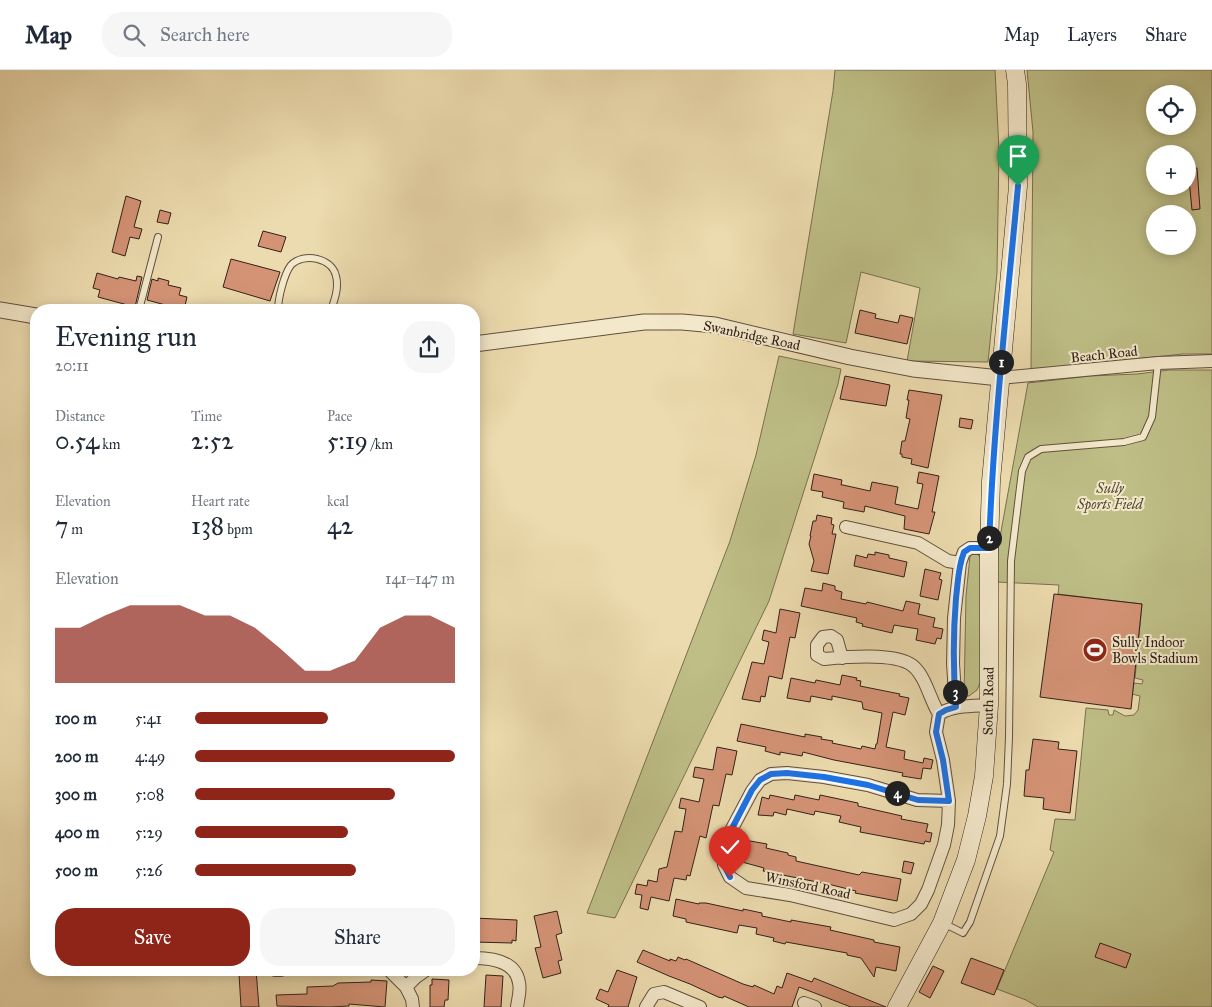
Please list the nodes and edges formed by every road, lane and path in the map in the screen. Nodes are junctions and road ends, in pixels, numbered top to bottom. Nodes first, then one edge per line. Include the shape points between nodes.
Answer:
1 (1015, 70) edge
2 (158, 236) dead end
3 (141, 304) edge
4 (279, 304) edge
5 (333, 304) edge
6 (0, 310) edge
7 (30, 315) edge
8 (480, 343) edge
9 (1212, 361) edge
10 (1158, 363) junction
11 (1000, 378) junction
12 (846, 527) dead end
13 (989, 548) junction
14 (960, 563) junction
15 (842, 658) dead end
16 (989, 705) junction
17 (956, 707) junction
18 (939, 714) junction
19 (949, 801) junction
20 (942, 923) junction
21 (480, 958) edge
22 (395, 976) edge
23 (417, 976) edge
24 (406, 986) junction
25 (413, 1007) edge
26 (517, 1007) edge
27 (646, 1007) edge
28 (700, 1007) edge
29 (897, 1007) edge

1 - 11 main road, South Road via 1018,186
2 - 3 lane
4 - 5 lane via 286,273 291,265 308,258 322,260 336,275 337,289
6 - 7 street
8 - 11 street, Swanbridge Road via 644,322 682,322 714,325 913,369
9 - 10 street, Beach Road
10 - 11 street, Beach Road
10 - 20 lane via 1152,418 1143,437 1124,442 1041,449 1028,456 1022,471 1011,561 1009,746 1000,836 970,922 963,932
11 - 13 main road, South Road
12 - 14 street via 918,543 948,561
13 - 14 street via 970,548 964,552
13 - 16 main road, South Road
14 - 17 street via 954,618
15 - 18 street via 891,658 912,666 924,682
16 - 17 street
16 - 20 main road, South Road via 984,776 977,816 966,860
17 - 18 street
18 - 19 street, Winsford Road via 936,732
19 - 19 street, Winsford Road via 944,845 921,904 911,914 894,920 746,888 730,877 724,865 723,851 727,838 752,790 771,774 824,777 868,785 918,800
20 - 29 main road, South Road
21 - 26 street via 508,964 517,974 520,983
22 - 24 street
23 - 24 street
24 - 25 street
27 - 28 street via 654,994 664,992

